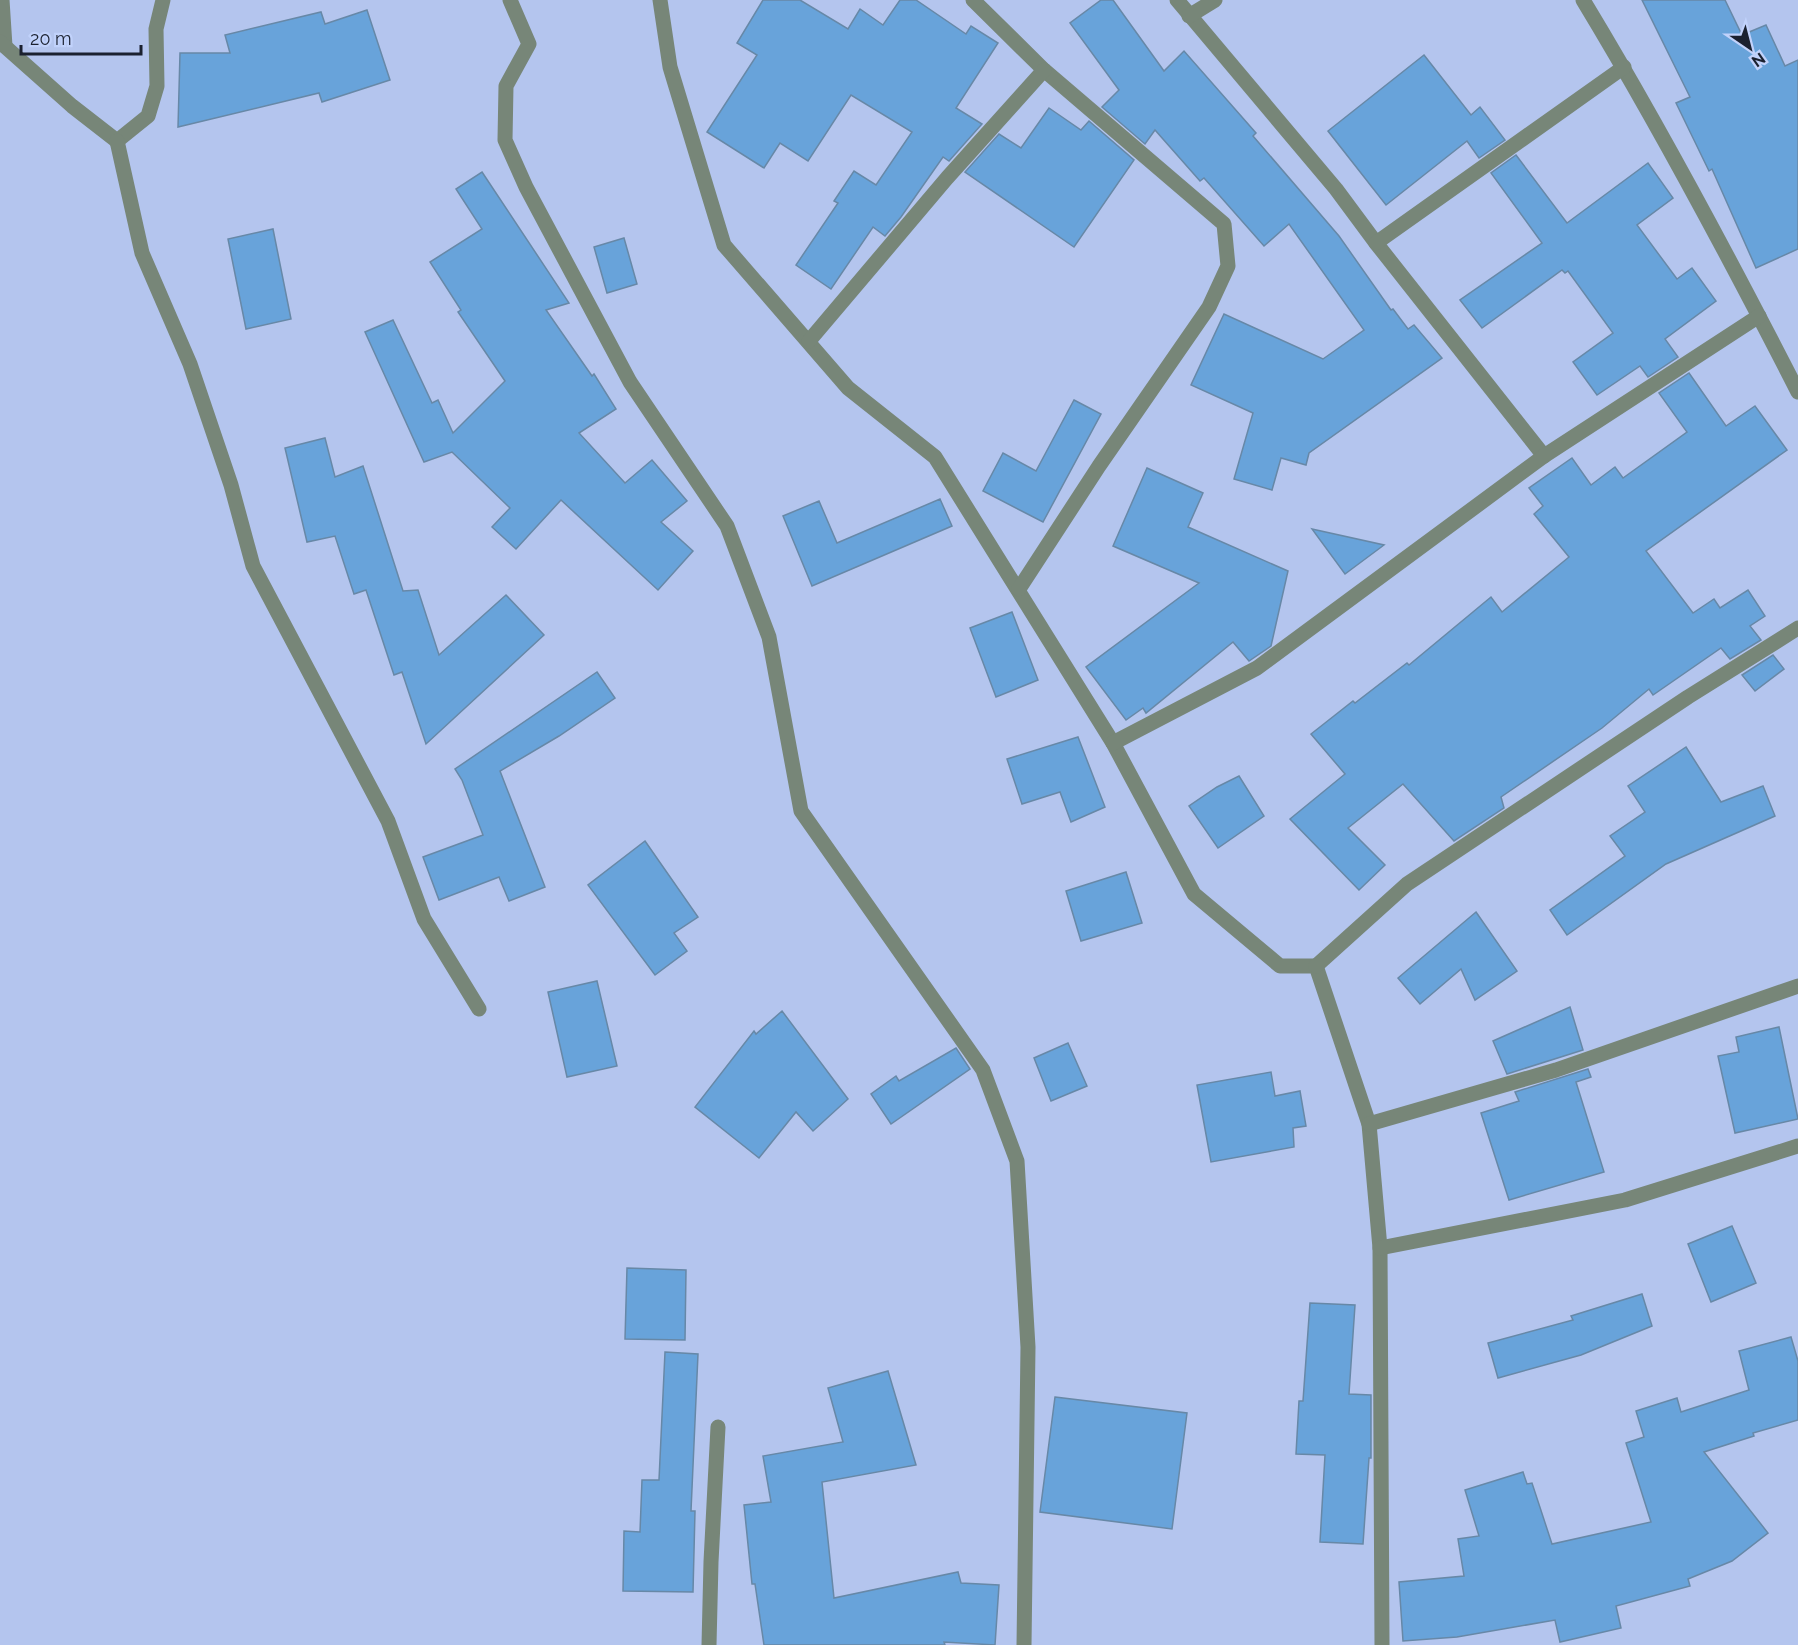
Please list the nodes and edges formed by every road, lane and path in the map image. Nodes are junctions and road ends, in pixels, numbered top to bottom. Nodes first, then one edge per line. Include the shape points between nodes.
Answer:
1 (2, 0) edge
2 (163, 0) edge
3 (512, 0) edge
4 (660, 0) edge
5 (973, 0) edge
6 (1177, 0) edge
7 (1215, 0) edge
8 (1583, 0) edge
9 (1189, 16) junction
10 (3, 44) edge
11 (1624, 67) junction
12 (1044, 70) junction
13 (117, 141) junction
14 (1376, 243) junction
15 (1759, 316) junction
16 (808, 341) junction
17 (1798, 392) edge
18 (1544, 456) junction
19 (1019, 589) junction
20 (1798, 628) edge
21 (1113, 742) junction
22 (1316, 966) junction
23 (1798, 986) edge
24 (480, 1009) dead end
25 (1369, 1124) junction
26 (1798, 1146) edge
27 (1380, 1248) junction
28 (718, 1427) dead end
29 (709, 1645) edge
30 (1024, 1645) edge
31 (1382, 1645) edge

1 - 10 street
2 - 13 street via 156,29 157,86 148,116
3 - 30 street via 529,44 506,86 505,140 509,150 630,382 727,526 769,637 801,811 983,1070 1017,1161 1028,1347
4 - 16 street via 670,67 724,245
5 - 12 street
6 - 9 street
7 - 9 street
8 - 11 street
9 - 14 street via 1336,189
10 - 13 street
11 - 14 street
11 - 15 street
12 - 16 street
12 - 19 street via 1224,224 1228,266 1209,307
13 - 24 street via 142,253 190,364 231,485 253,566 388,821 424,920
14 - 18 street
15 - 17 street
15 - 18 street
16 - 19 street via 848,388 935,457
18 - 21 street via 1257,668
19 - 21 street
20 - 22 street via 1407,884
21 - 22 street via 1194,894 1280,966
22 - 25 street
23 - 25 street via 1556,1070
25 - 27 street
26 - 27 street via 1625,1200
27 - 31 street
28 - 29 street

